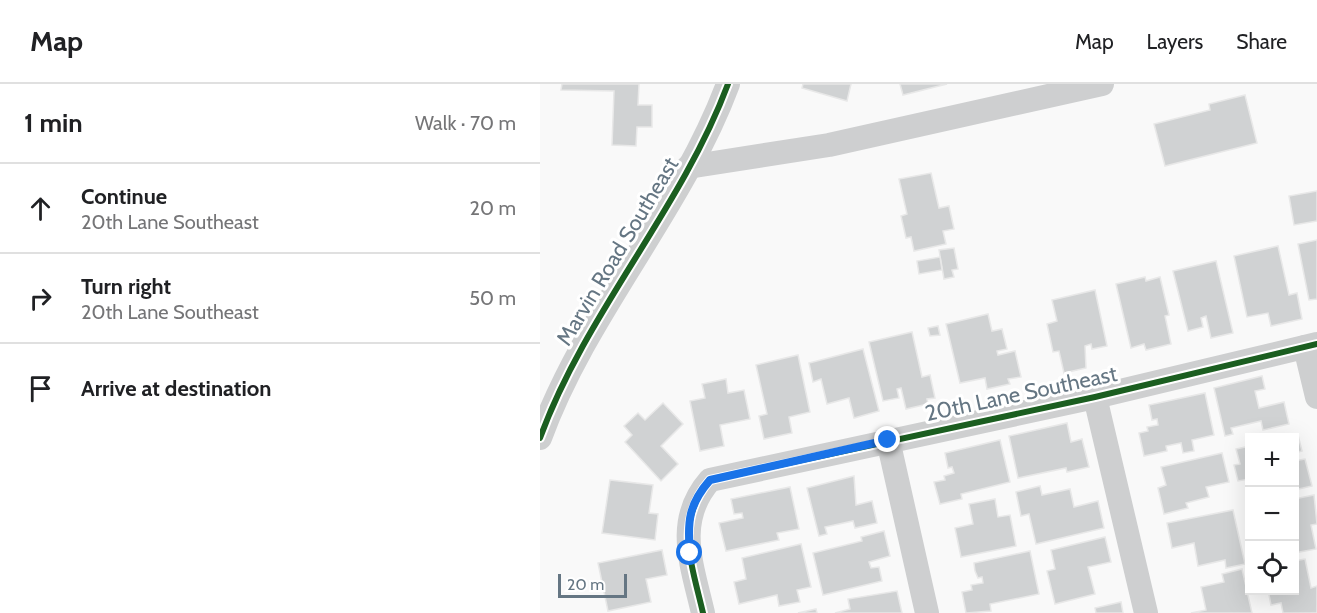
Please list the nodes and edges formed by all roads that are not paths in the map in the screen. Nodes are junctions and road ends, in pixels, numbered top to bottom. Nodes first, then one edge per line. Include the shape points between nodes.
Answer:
1 (728, 84) edge
2 (1102, 84) edge
3 (688, 167) junction
4 (1311, 346) edge
5 (1095, 396) junction
6 (1317, 396) edge
7 (540, 438) edge
8 (888, 440) junction
9 (703, 613) edge
10 (927, 613) edge
11 (1146, 613) edge

1 - 3 street, Marvin Road Southeast
2 - 3 street via 829,146
3 - 7 street, Marvin Road Southeast via 574,358
4 - 5 street, 20th Lane Southeast
4 - 6 street
5 - 8 street, 20th Lane Southeast
5 - 11 street
8 - 9 street, 20th Lane Southeast via 710,480 697,495 688,523
8 - 10 street

